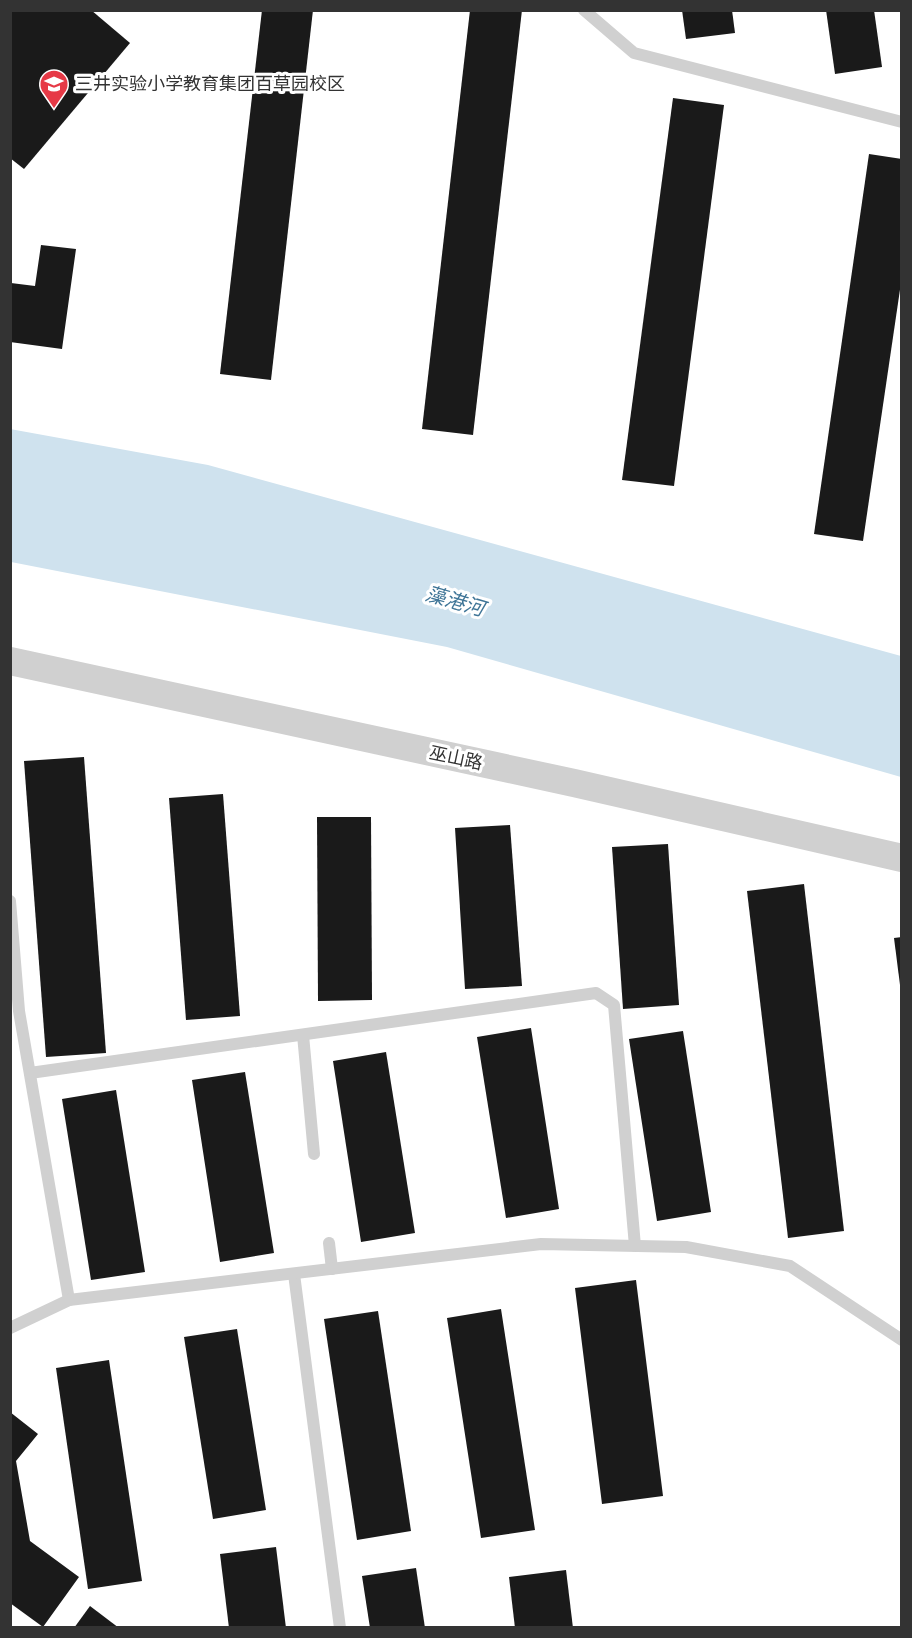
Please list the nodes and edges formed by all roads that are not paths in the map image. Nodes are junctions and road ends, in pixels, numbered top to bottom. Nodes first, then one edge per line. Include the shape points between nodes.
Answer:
1 (584, 10) edge
2 (902, 122) edge
3 (10, 661) edge
4 (902, 858) edge
5 (10, 901) edge
6 (303, 1035) junction
7 (30, 1073) junction
8 (314, 1154) dead end
9 (329, 1243) dead end
10 (635, 1246) junction
11 (332, 1269) junction
12 (294, 1274) junction
13 (69, 1300) junction
14 (10, 1328) edge
15 (902, 1340) edge
16 (340, 1628) edge

1 - 2 lane via 634,53
3 - 4 street, 巫山路
5 - 7 lane via 19,1011
6 - 7 lane
6 - 8 lane
6 - 10 lane via 596,993 614,1005
7 - 13 lane
9 - 11 lane
10 - 11 lane via 541,1245
10 - 15 lane via 686,1247 790,1266
11 - 12 lane
12 - 13 lane
12 - 16 lane
13 - 14 lane

